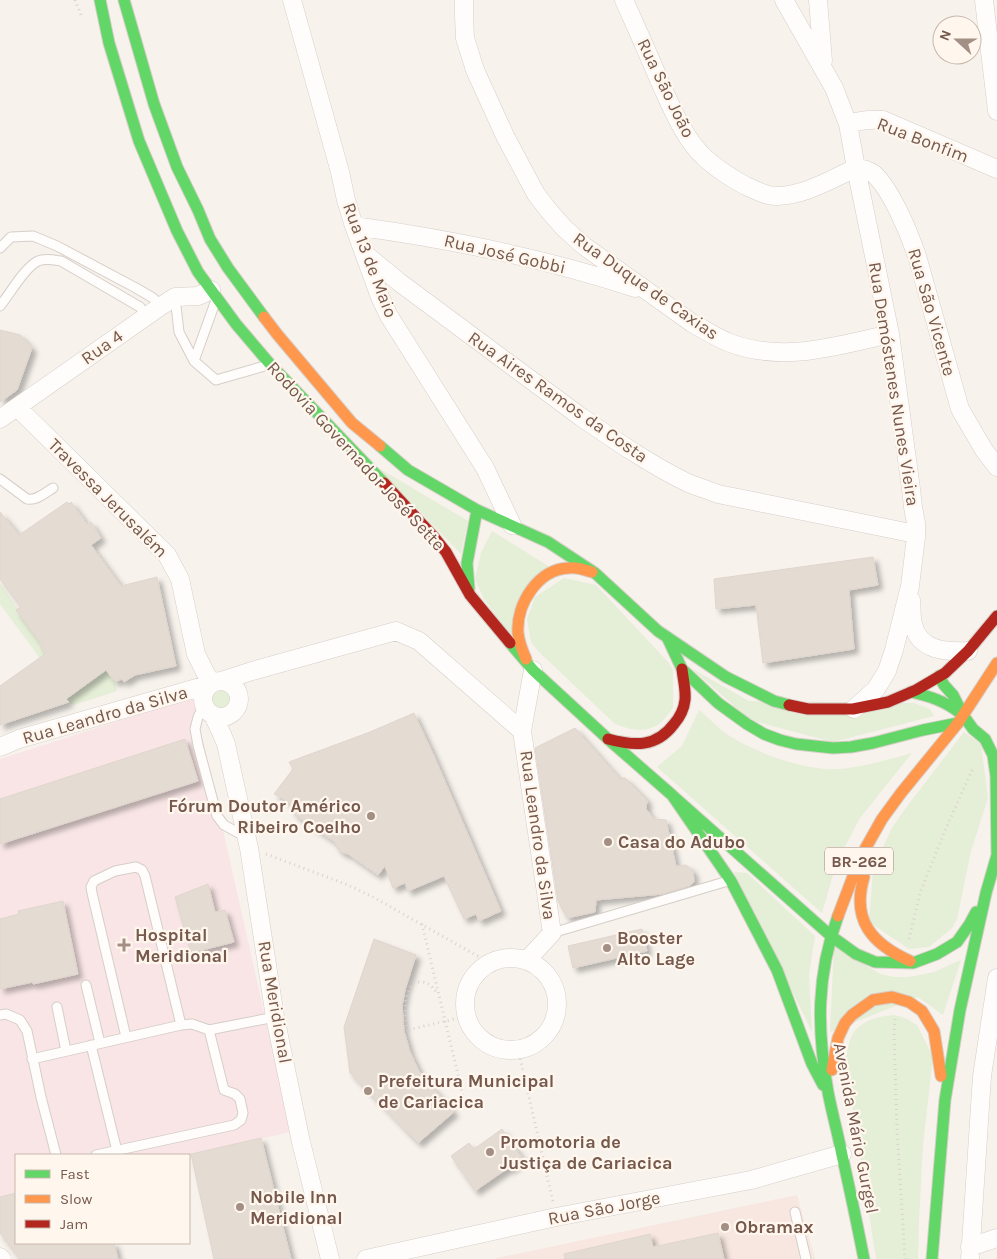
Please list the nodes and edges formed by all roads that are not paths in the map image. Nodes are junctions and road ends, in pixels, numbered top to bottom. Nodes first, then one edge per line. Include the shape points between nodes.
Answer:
1 (100, 0) edge
2 (124, 0) edge
3 (292, 0) edge
4 (464, 0) edge
5 (624, 0) edge
6 (784, 0) edge
7 (818, 0) edge
8 (984, 0) edge
9 (823, 67) junction
10 (997, 112) edge
11 (848, 124) junction
12 (856, 168) junction
13 (997, 169) edge
14 (354, 226) junction
15 (0, 248) edge
16 (365, 254) junction
17 (214, 294) junction
18 (652, 294) junction
19 (168, 301) junction
20 (0, 306) edge
21 (146, 316) junction
22 (277, 334) junction
23 (890, 334) junction
24 (194, 361) junction
25 (270, 364) junction
26 (18, 407) junction
27 (0, 419) edge
28 (997, 467) edge
29 (0, 479) edge
30 (53, 488) dead end
31 (477, 510) junction
32 (512, 525) junction
33 (916, 537) junction
34 (595, 573) junction
35 (910, 586) junction
36 (470, 596) junction
37 (997, 616) edge
38 (666, 637) junction
39 (926, 643) junction
40 (968, 651) junction
41 (997, 664) edge
42 (682, 668) junction
43 (533, 670) junction
44 (252, 671) junction
45 (939, 676) junction
46 (216, 682) junction
47 (911, 692) junction
48 (238, 704) junction
49 (853, 709) junction
50 (208, 710) junction
51 (961, 719) junction
52 (522, 731) junction
53 (608, 739) junction
54 (226, 744) junction
55 (0, 747) edge
56 (901, 793) junction
57 (672, 795) junction
58 (247, 842) junction
59 (997, 856) edge
60 (731, 881) junction
61 (986, 893) junction
62 (552, 933) junction
63 (832, 936) junction
64 (527, 960) junction
65 (913, 963) junction
66 (997, 978) edge
67 (86, 985) dead end
68 (57, 1007) dead end
69 (0, 1015) edge
70 (275, 1017) junction
71 (181, 1025) junction
72 (209, 1030) junction
73 (126, 1037) junction
74 (96, 1044) junction
75 (66, 1051) junction
76 (32, 1059) junction
77 (828, 1094) junction
78 (945, 1100) junction
79 (117, 1151) junction
80 (56, 1154) edge
81 (101, 1154) edge
82 (842, 1154) junction
83 (795, 1212) dead end
84 (997, 1238) edge
85 (970, 1253) edge
86 (330, 1259) edge
87 (366, 1259) edge
88 (806, 1259) edge
89 (864, 1259) edge
90 (932, 1259) edge

1 - 17 main road, Rodovia Governador José Sette via 109,43 139,141 198,272
2 - 22 main road, Rodovia Governador José Sette via 154,104 177,167 210,239
3 - 14 street, Rua 13 de Maio
4 - 18 street, Rua Duque de Caxias via 465,38 475,70 536,194 549,212 584,246
5 - 12 street, Rua São João via 673,111 705,159 753,190 775,196 803,192
6 - 9 street, Rua Demóstenes Nunes Vieira
7 - 9 street
8 - 10 street
9 - 11 street, Rua Demóstenes Nunes Vieira
11 - 12 street, Rua Demóstenes Nunes Vieira
11 - 13 street, Rua Bonfim via 860,120 882,120
12 - 23 street, Rua Demóstenes Nunes Vieira
12 - 28 street, Rua São Vicente via 864,168 874,175 887,191 908,232 960,409
14 - 16 street, Rua 13 de Maio
14 - 18 street, Rua José Gobbi via 484,247 569,268
15 - 19 lane via 11,237 33,236 153,298
16 - 32 street, Rua 13 de Maio via 389,316 485,468
16 - 33 street, Rua Aires Ramos da Costa via 581,417 671,474 718,494 910,533
17 - 19 street, Rua 4
17 - 22 main road via 230,290 238,293
17 - 24 lane
17 - 25 main road, Rodovia Governador José Sette
18 - 23 street, Rua Duque de Caxias via 710,334 751,349 792,353 820,350
19 - 21 street, Rua 4
19 - 24 lane
20 - 21 lane via 26,271 38,261 49,260 61,261 140,307
21 - 26 street, Rua 4
22 - 31 main road, Rodovia Governador José Sette via 358,429 408,470
23 - 33 street, Rua Demóstenes Nunes Vieira
24 - 25 lane via 216,380
25 - 36 main road, Rodovia Governador José Sette via 434,537
26 - 27 street, Rua 4
26 - 46 street, Travessa Jerusalém via 167,555 180,579 196,654
29 - 30 lane via 32,500
31 - 32 main road, Rodovia Governador José Sette
31 - 36 main road via 467,563
32 - 34 main road, Rodovia Governador José Sette via 548,542
33 - 35 street, Rua Demóstenes Nunes Vieira
34 - 38 main road, Rodovia Governador José Sette
34 - 43 main road via 578,568 557,570 531,588 518,629 525,658
35 - 39 street via 913,626
35 - 49 street, Rua Demóstenes Nunes Vieira via 886,671 876,689
36 - 43 main road, Rodovia Governador José Sette
37 - 40 main road, Rodovia Governador José Sette
38 - 42 main road
38 - 49 main road, Rodovia Governador José Sette via 726,678 774,701 808,710
39 - 40 street via 934,649
39 - 45 street
40 - 45 main road, Rodovia Governador José Sette
41 - 51 main road, Avenida Mário Gurgel / BR-262
42 - 51 main road via 718,703 747,724 764,734 796,744 851,747
42 - 53 main road via 684,706 672,730 647,744
43 - 52 street, Rua Leandro da Silva
43 - 53 main road, Rodovia Governador José Sette
44 - 46 street, Rua Leandro da Silva
44 - 48 street via 241,689
44 - 52 street, Rua Leandro da Silva via 396,631 419,641
45 - 47 main road, Rodovia Governador José Sette
45 - 51 main road via 953,695
46 - 48 street via 230,683 234,687 239,696
46 - 50 street via 204,692 203,701
46 - 55 street, Rua Leandro da Silva
47 - 49 main road, Rodovia Governador José Sette via 888,702
47 - 51 main road via 950,705
48 - 50 street via 229,716 218,717
48 - 54 street
50 - 54 street
50 - 58 lane via 198,717 195,730 217,816
51 - 56 main road, Avenida Mário Gurgel / BR-262
51 - 59 main road via 985,739 993,755
52 - 62 street, Rua Leandro da Silva
53 - 57 main road, Rodovia Governador José Sette
54 - 58 street, Rua Meridional
56 - 63 main road, Avenida Mário Gurgel / BR-262 via 860,858
56 - 65 main road via 862,879 859,900 861,918 872,936 882,946
57 - 60 main road, Rodovia Governador José Sette
57 - 63 main road
58 - 70 street, Rua Meridional
59 - 61 main road
60 - 62 lane
60 - 77 main road, Rodovia Governador José Sette via 777,970 812,1064
61 - 65 main road via 957,942
61 - 78 main road via 960,1010
62 - 64 street, Rua Leandro da Silva
63 - 65 main road via 856,954 875,962
63 - 77 main road, Avenida Mário Gurgel / BR-262 via 822,978 820,1012
64 - 64 street via 503,958 490,962 470,983 465,997 466,1016 478,1037 490,1045 504,1049 532,1045 552,1024 556,1011 552,982
66 - 85 street via 982,1076
67 - 74 lane
68 - 75 lane
69 - 76 lane via 20,1020 27,1031
70 - 72 lane
70 - 86 street, Rua Meridional
71 - 72 lane via 192,1024
71 - 73 lane
71 - 73 lane via 145,876 136,867 114,871 94,881 91,887
72 - 79 lane via 224,1090 240,1099 243,1113 240,1120 234,1125
73 - 74 lane
74 - 75 lane
74 - 79 lane
75 - 76 lane
76 - 80 lane
77 - 78 main road via 837,1043 845,1023 873,1000 892,997 909,1002 922,1011 934,1031
77 - 82 main road, Avenida Mário Gurgel / BR-262
78 - 90 main road
79 - 81 lane
82 - 87 street, Rua São Jorge via 751,1180 556,1217
82 - 89 main road, Avenida Mário Gurgel / BR-262
83 - 88 lane
84 - 85 street

